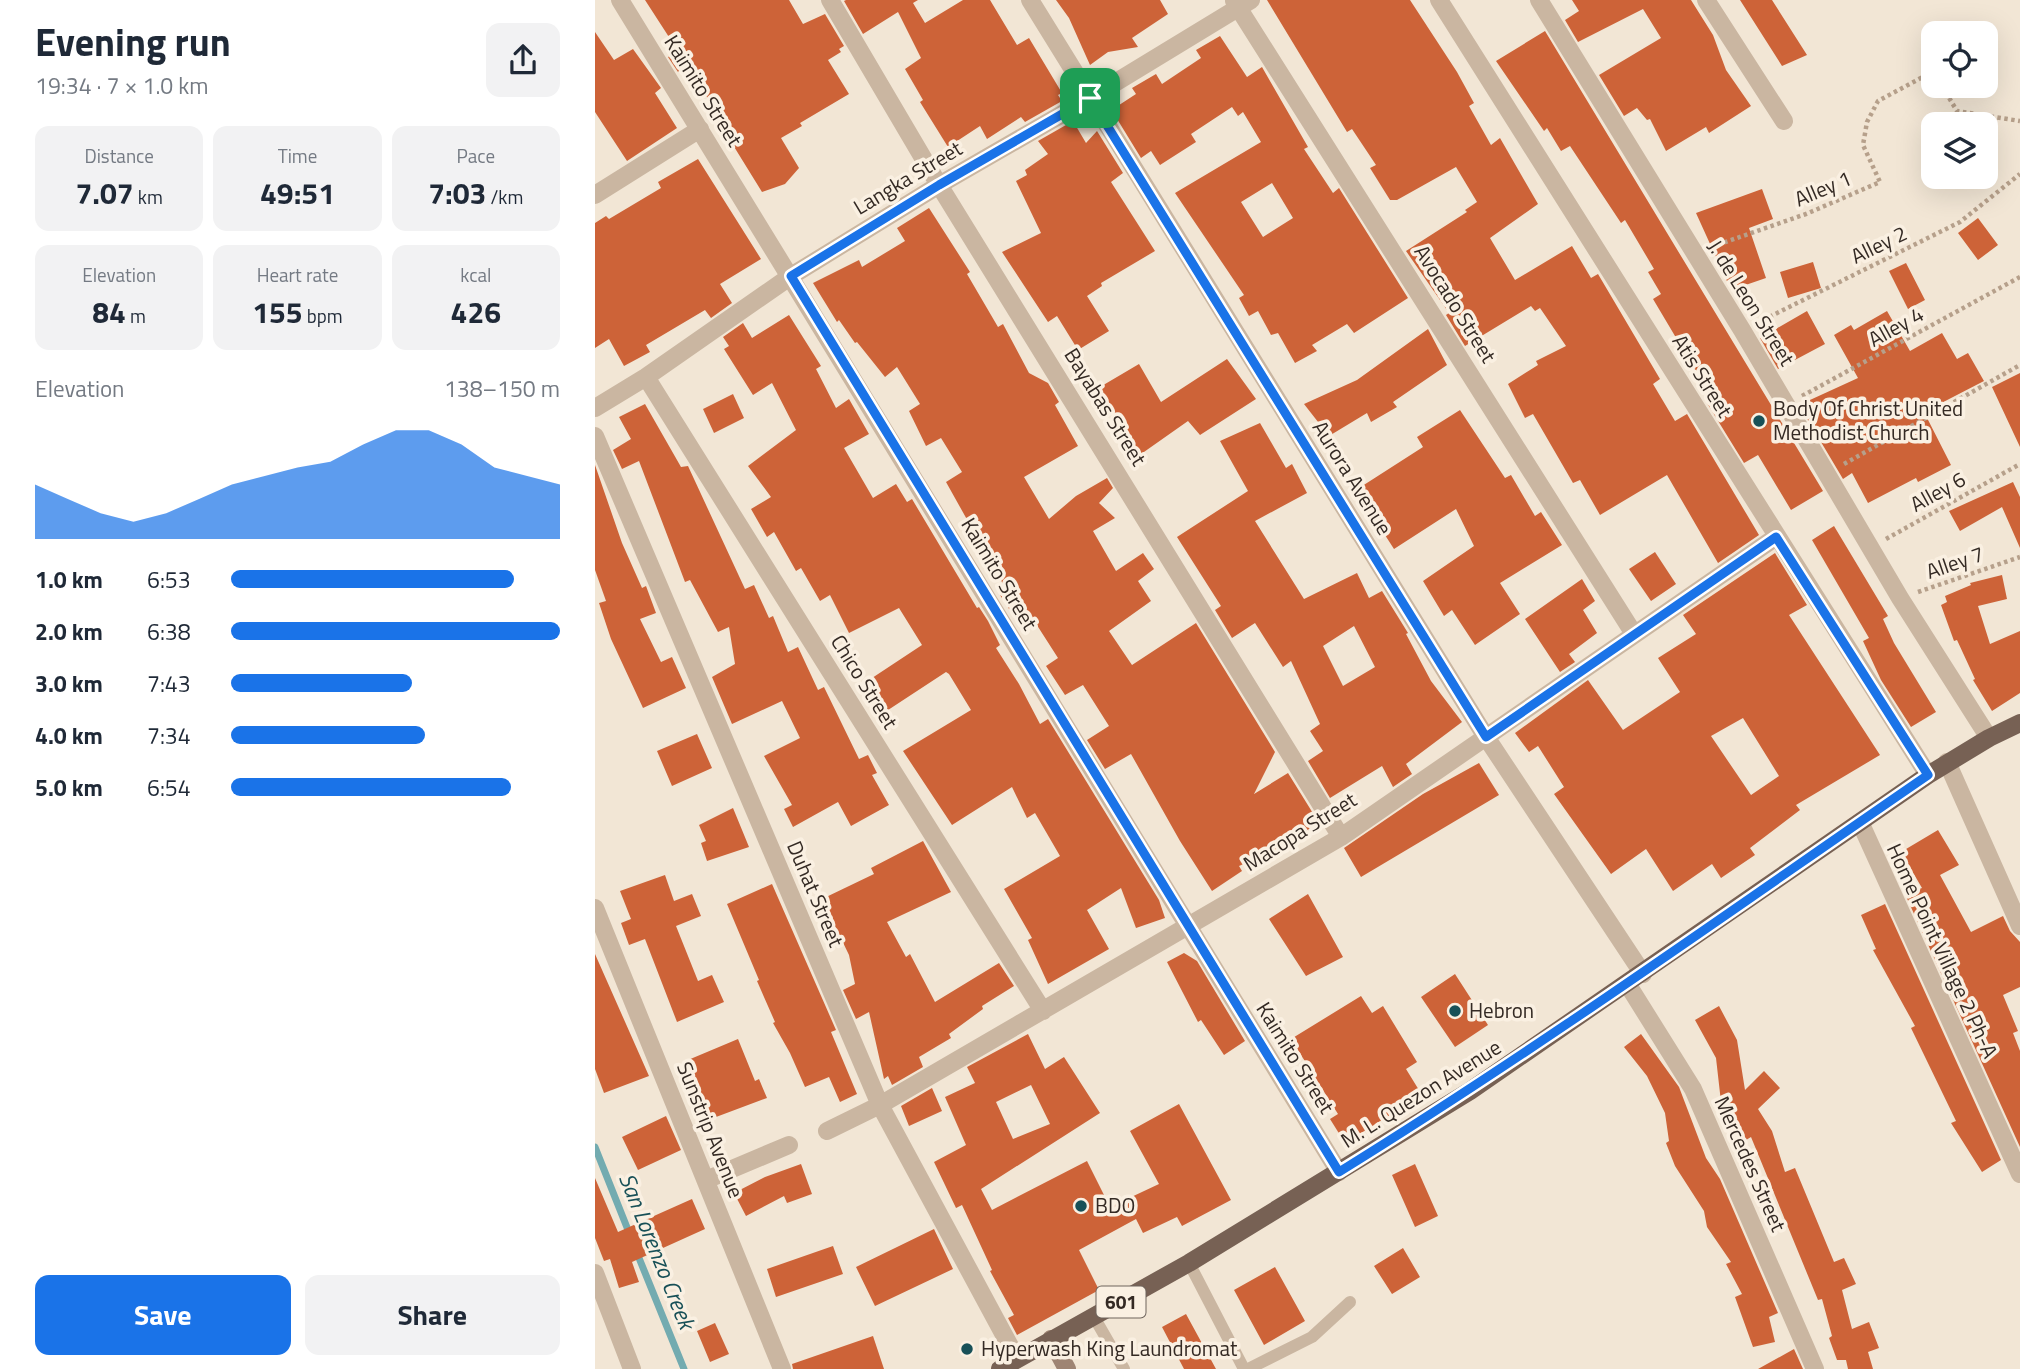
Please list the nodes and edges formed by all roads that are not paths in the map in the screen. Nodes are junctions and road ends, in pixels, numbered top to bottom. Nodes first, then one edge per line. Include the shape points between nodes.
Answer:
1 (620, 0) edge
2 (831, 0) edge
3 (1030, 0) edge
4 (1439, 0) edge
5 (1539, 0) edge
6 (1706, 0) edge
7 (1241, 3) edge
8 (1090, 98) junction
9 (1784, 121) dead end
10 (700, 129) junction
11 (939, 185) junction
12 (595, 195) edge
13 (791, 276) junction
14 (646, 377) junction
15 (595, 408) edge
16 (595, 436) edge
17 (1776, 537) junction
18 (1634, 634) junction
19 (2020, 723) edge
20 (1486, 737) junction
21 (1989, 738) junction
22 (1947, 762) junction
23 (1928, 775) junction
24 (1860, 822) junction
25 (1341, 836) junction
26 (595, 908) edge
27 (2020, 926) edge
28 (1188, 928) junction
29 (1636, 980) junction
30 (1043, 1011) junction
31 (880, 1105) junction
32 (827, 1131) dead end
33 (789, 1145) dead end
34 (1339, 1172) junction
35 (2020, 1174) edge
36 (705, 1180) junction
37 (1189, 1263) junction
38 (595, 1273) edge
39 (1350, 1302) dead end
40 (1094, 1317) junction
41 (1051, 1339) junction
42 (1017, 1359) junction
43 (632, 1369) edge
44 (782, 1369) edge
45 (1000, 1369) edge
46 (1067, 1369) edge
47 (1124, 1369) edge
48 (1246, 1369) edge
49 (1815, 1369) edge

1 - 10 street, Kaimito Street
2 - 11 street, Bayabas Street
3 - 8 street, Aurora Avenue
4 - 17 street, Atis Street
5 - 21 street, J. de Leon Street
6 - 9 street
7 - 8 street, Langka Street
7 - 18 street, Avocado Street
8 - 11 street, Langka Street
8 - 20 street, Aurora Avenue
10 - 12 street
10 - 13 street, Kaimito Street
11 - 13 street, Langka Street
11 - 25 street, Bayabas Street
13 - 14 street, Langka Street
13 - 28 street, Kaimito Street
14 - 15 street, Langka Street
14 - 30 street, Chico Street
16 - 31 street, Duhat Street
17 - 18 street, Macopa Street
17 - 23 street, Atis Street
18 - 20 street, Macopa Street
19 - 21 main road, 601
20 - 25 street, Macopa Street
20 - 29 street, Aurora Avenue
21 - 22 main road, M. L. Quezon Avenue / 601
22 - 23 main road, M. L. Quezon Avenue / 601
22 - 27 street
23 - 24 main road, M. L. Quezon Avenue / 601
24 - 29 main road, M. L. Quezon Avenue / 601
24 - 35 street, Home Point Village 2 Ph-A
25 - 28 street, Macopa Street
26 - 36 street, Sunstrip Avenue
28 - 30 street, Macopa Street
28 - 34 street, Kaimito Street
29 - 34 main road, M. L. Quezon Avenue / 601
29 - 49 street, Mercedes Street via 1693,1089
30 - 31 street, Macopa Street
31 - 32 street, Macopa Street
31 - 42 street, Duhat Street
33 - 36 street
34 - 37 main road, M. L. Quezon Avenue / 601
36 - 44 street, Sunstrip Avenue
37 - 40 main road, M. L. Quezon Avenue / 601
37 - 48 lane
38 - 43 street
39 - 48 lane via 1312,1337
40 - 41 main road, M. L. Quezon Avenue / 601
40 - 47 lane
41 - 42 main road, M. L. Quezon Avenue / 601
41 - 46 street
42 - 45 main road, M. L. Quezon Avenue / 601

